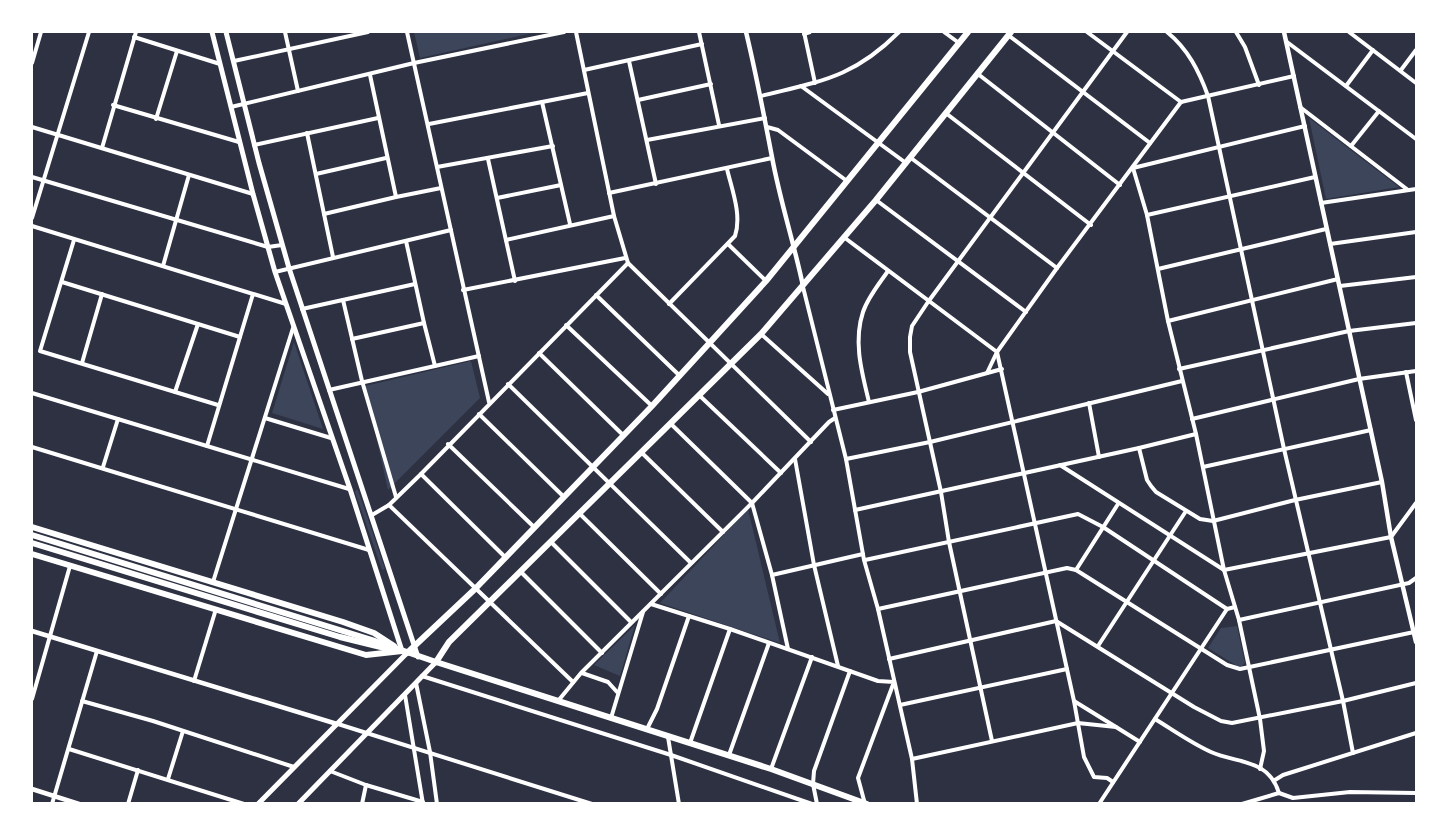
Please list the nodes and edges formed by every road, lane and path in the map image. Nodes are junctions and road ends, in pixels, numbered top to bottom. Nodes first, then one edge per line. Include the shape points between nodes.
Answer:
1 (41, 32) edge
2 (89, 32) edge
3 (212, 32) edge
4 (226, 32) edge
5 (285, 32) edge
6 (368, 32) edge
7 (407, 32) edge
8 (564, 32) edge
9 (576, 32) edge
10 (699, 32) edge
11 (746, 32) edge
12 (810, 32) edge
13 (899, 32) edge
14 (944, 32) edge
15 (968, 32) edge
16 (1087, 32) edge
17 (1127, 32) edge
18 (1167, 32) edge
19 (1236, 32) edge
20 (1284, 32) edge
21 (1349, 32) edge
22 (359, 33) edge
23 (804, 33) edge
24 (1009, 33) edge
25 (135, 34) edge
26 (1286, 42) junction
27 (959, 43) junction
28 (702, 44) junction
29 (289, 49) junction
30 (1374, 50) junction
31 (1416, 50) edge
32 (177, 51) junction
33 (1112, 51) junction
34 (629, 61) junction
35 (234, 62) junction
36 (32, 63) edge
37 (414, 63) junction
38 (220, 64) junction
39 (584, 70) junction
40 (1401, 70) junction
41 (978, 74) junction
42 (370, 75) junction
43 (1294, 76) junction
44 (815, 83) junction
45 (1416, 83) edge
46 (711, 84) junction
47 (1258, 85) junction
48 (801, 86) junction
49 (1346, 86) junction
50 (298, 91) junction
51 (1083, 92) junction
52 (588, 93) junction
53 (761, 96) junction
54 (1208, 96) junction
55 (638, 99) junction
56 (543, 102) junction
57 (1181, 102) junction
58 (244, 104) junction
59 (113, 105) junction
60 (1300, 106) junction
61 (230, 107) junction
62 (1379, 111) junction
63 (947, 114) junction
64 (765, 117) junction
65 (378, 118) junction
66 (156, 119) junction
67 (429, 124) junction
68 (719, 125) junction
69 (1305, 126) junction
70 (32, 127) edge
71 (767, 127) junction
72 (1052, 132) junction
73 (307, 133) junction
74 (57, 134) junction
75 (1416, 139) edge
76 (647, 140) junction
77 (239, 142) junction
78 (878, 143) junction
79 (1150, 143) junction
80 (254, 145) junction
81 (553, 146) junction
82 (1351, 146) junction
83 (102, 148) junction
84 (1219, 148) junction
85 (387, 158) junction
86 (772, 158) junction
87 (488, 159) junction
88 (908, 161) junction
89 (437, 167) junction
90 (1133, 168) junction
91 (727, 169) junction
92 (1022, 173) junction
93 (316, 174) junction
94 (189, 175) junction
95 (32, 177) edge
96 (1315, 177) junction
97 (42, 180) junction
98 (847, 182) junction
99 (656, 184) junction
100 (561, 185) junction
101 (1120, 185) junction
102 (441, 188) junction
103 (1416, 189) edge
104 (1408, 190) junction
105 (609, 193) junction
106 (253, 194) junction
107 (1231, 195) junction
108 (396, 197) junction
109 (497, 198) junction
110 (876, 200) junction
111 (1321, 203) junction
112 (324, 214) junction
113 (1147, 215) junction
114 (614, 216) junction
115 (32, 218) edge
116 (989, 218) junction
117 (177, 221) junction
118 (570, 224) junction
119 (1091, 225) junction
120 (32, 226) edge
121 (1326, 229) junction
122 (451, 230) junction
123 (1416, 232) edge
124 (845, 238) junction
125 (74, 240) junction
126 (406, 240) junction
127 (506, 240) junction
128 (728, 244) junction
129 (1330, 244) junction
130 (282, 245) junction
131 (268, 247) junction
132 (795, 247) junction
133 (1242, 248) junction
134 (333, 257) junction
135 (627, 260) junction
136 (958, 262) junction
137 (163, 266) junction
138 (289, 268) junction
139 (1057, 268) junction
140 (1158, 269) junction
141 (888, 271) junction
142 (275, 272) junction
143 (1416, 277) edge
144 (1338, 279) junction
145 (515, 281) junction
146 (766, 281) junction
147 (62, 282) junction
148 (415, 284) junction
149 (1340, 286) junction
150 (803, 287) junction
151 (464, 290) junction
152 (102, 294) junction
153 (254, 294) junction
154 (596, 295) junction
155 (343, 300) junction
156 (1253, 301) junction
157 (928, 302) junction
158 (286, 304) junction
159 (669, 304) junction
160 (302, 309) junction
161 (1026, 312) junction
162 (1168, 321) junction
163 (424, 323) junction
164 (1416, 323) edge
165 (198, 324) junction
166 (294, 324) junction
167 (566, 325) junction
168 (1349, 331) junction
169 (761, 334) junction
170 (240, 337) junction
171 (352, 339) junction
172 (710, 343) junction
173 (1263, 350) junction
174 (539, 352) junction
175 (997, 352) junction
176 (479, 356) junction
177 (82, 363) junction
178 (731, 364) junction
179 (435, 366) junction
180 (1002, 369) junction
181 (1179, 369) junction
182 (1416, 371) edge
183 (1406, 372) junction
184 (987, 373) junction
185 (680, 377) junction
186 (1359, 379) junction
187 (362, 381) junction
188 (1182, 381) junction
189 (508, 384) junction
190 (329, 390) junction
191 (175, 392) junction
192 (918, 392) junction
193 (32, 393) edge
194 (830, 395) junction
195 (700, 396) junction
196 (1275, 399) junction
197 (489, 402) junction
198 (869, 402) junction
199 (1089, 402) junction
200 (218, 405) junction
201 (652, 406) junction
202 (833, 410) junction
203 (479, 414) junction
204 (265, 418) junction
205 (835, 418) junction
206 (118, 419) junction
207 (1192, 419) junction
208 (1416, 420) edge
209 (1013, 421) junction
210 (671, 424) junction
211 (1371, 430) junction
212 (1196, 434) junction
213 (624, 436) junction
214 (331, 438) junction
215 (811, 442) junction
216 (930, 442) junction
217 (448, 444) junction
218 (207, 446) junction
219 (32, 447) edge
220 (1139, 448) junction
221 (1284, 449) junction
222 (642, 453) junction
223 (1099, 457) junction
224 (795, 459) junction
225 (846, 459) junction
226 (252, 460) junction
227 (1060, 465) junction
228 (103, 467) junction
229 (593, 467) junction
230 (1203, 467) junction
231 (781, 473) junction
232 (421, 474) junction
233 (1022, 474) junction
234 (1382, 482) junction
235 (610, 484) junction
236 (350, 489) junction
237 (941, 492) junction
238 (564, 497) junction
239 (396, 498) junction
240 (1295, 500) junction
241 (752, 503) junction
242 (1416, 503) edge
243 (1118, 504) junction
244 (389, 505) junction
245 (237, 510) junction
246 (855, 510) junction
247 (1185, 511) junction
248 (580, 514) junction
249 (372, 515) junction
250 (1213, 521) junction
251 (1035, 522) junction
252 (32, 526) edge
253 (534, 527) junction
254 (1103, 527) junction
255 (723, 532) junction
256 (32, 535) edge
257 (1169, 536) junction
258 (1391, 537) junction
259 (551, 542) junction
260 (949, 542) junction
261 (32, 543) edge
262 (369, 550) junction
263 (1309, 553) junction
264 (32, 554) edge
265 (863, 554) junction
266 (505, 557) junction
267 (864, 560) junction
268 (1153, 561) junction
269 (691, 563) junction
270 (814, 565) junction
271 (70, 566) junction
272 (1076, 570) junction
273 (1224, 570) junction
274 (521, 572) junction
275 (1046, 572) junction
276 (772, 575) junction
277 (1416, 578) edge
278 (213, 582) junction
279 (1404, 585) junction
280 (475, 589) junction
281 (961, 590) junction
282 (662, 594) junction
283 (489, 603) junction
284 (1126, 603) junction
285 (1320, 603) junction
286 (651, 604) junction
287 (1235, 607) junction
288 (216, 609) junction
289 (878, 609) junction
290 (1227, 609) junction
291 (643, 611) junction
292 (689, 616) junction
293 (1239, 620) junction
294 (1056, 621) junction
295 (631, 622) junction
296 (730, 629) junction
297 (32, 631) edge
298 (1414, 632) junction
299 (50, 637) junction
300 (971, 640) junction
301 (1416, 642) edge
302 (769, 643) junction
303 (415, 646) junction
304 (1098, 646) junction
305 (1200, 648) junction
306 (788, 650) junction
307 (97, 651) junction
308 (1331, 651) junction
309 (405, 652) junction
310 (602, 652) junction
311 (418, 657) junction
312 (812, 657) junction
313 (890, 659) junction
314 (436, 662) junction
315 (838, 667) junction
316 (1067, 669) junction
317 (1249, 669) junction
318 (850, 671) junction
319 (581, 673) junction
320 (422, 676) junction
321 (194, 682) junction
322 (573, 682) junction
323 (894, 682) junction
324 (1416, 682) edge
325 (416, 683) junction
326 (980, 688) junction
327 (617, 692) junction
328 (1172, 692) junction
329 (405, 694) junction
330 (32, 699) edge
331 (82, 701) junction
332 (558, 701) junction
333 (1074, 701) junction
334 (1343, 701) junction
335 (900, 705) junction
336 (611, 718) junction
337 (1155, 719) junction
338 (1260, 719) junction
339 (1078, 723) junction
340 (337, 724) junction
341 (1116, 727) junction
342 (647, 729) junction
343 (183, 730) junction
344 (1416, 733) edge
345 (366, 734) junction
346 (668, 736) junction
347 (992, 741) junction
348 (1140, 742) junction
349 (690, 743) junction
350 (414, 748) junction
351 (69, 749) junction
352 (430, 752) junction
353 (1353, 753) junction
354 (672, 755) junction
355 (729, 756) junction
356 (912, 759) junction
357 (294, 767) junction
358 (1260, 769) junction
359 (138, 770) junction
360 (771, 770) junction
361 (330, 771) junction
362 (168, 779) junction
363 (1275, 780) junction
364 (1113, 782) junction
365 (813, 784) junction
366 (366, 785) junction
367 (32, 789) edge
368 (1279, 793) junction
369 (1416, 793) edge
370 (55, 796) junction
371 (423, 803) edge
372 (865, 803) edge
373 (52, 804) edge
374 (79, 804) edge
375 (128, 804) edge
376 (244, 804) edge
377 (258, 804) edge
378 (298, 804) edge
379 (362, 804) edge
380 (437, 804) edge
381 (592, 804) edge
382 (679, 804) edge
383 (815, 804) edge
384 (917, 804) edge
385 (1099, 804) edge
386 (1242, 804) edge

1 - 36 street
2 - 74 street
3 - 38 main road
4 - 35 main road
5 - 29 street
6 - 22 street
7 - 37 street
8 - 37 street
9 - 39 street
10 - 28 street
11 - 53 street
12 - 23 street
13 - 44 street via 869,59 832,79
14 - 27 street
15 - 27 main road
16 - 33 street
17 - 33 street
18 - 54 street via 1187,52
19 - 47 street
20 - 26 street
21 - 30 street
22 - 29 street
23 - 44 street
24 - 41 main road
24 - 51 street
25 - 32 street
25 - 59 street
26 - 43 street
26 - 49 street
27 - 78 main road
28 - 34 street
28 - 46 street
29 - 35 street
29 - 50 street
30 - 40 street
30 - 49 street
31 - 40 street
32 - 38 street
32 - 66 street
33 - 51 street
33 - 57 street
34 - 39 street
34 - 55 street
35 - 58 main road
37 - 42 street
37 - 67 street
38 - 61 main road
39 - 52 street
40 - 45 street
41 - 63 main road
41 - 72 street
42 - 50 street
42 - 65 street
43 - 47 street
43 - 60 street
44 - 48 street
46 - 55 street
46 - 68 street
47 - 54 street
48 - 53 street
48 - 78 street
49 - 62 street
50 - 58 street
51 - 72 street
51 - 79 street
52 - 56 street
52 - 105 street
53 - 64 street
54 - 57 street
54 - 84 street
55 - 76 street
56 - 67 street
56 - 81 street
57 - 79 street
58 - 61 street
58 - 80 main road
59 - 66 street
59 - 83 street
60 - 69 street
60 - 82 street
61 - 77 main road
62 - 75 street
62 - 82 street
63 - 88 main road
63 - 92 street
64 - 68 street
64 - 71 street
65 - 73 street
65 - 85 street
66 - 77 street
67 - 89 street
68 - 76 street
69 - 84 street
69 - 96 street
70 - 74 street
71 - 86 street
71 - 98 street via 778,130
72 - 92 street
72 - 101 street
73 - 80 street
73 - 93 street
74 - 83 street
74 - 97 street
76 - 99 street
77 - 106 main road
78 - 88 street
78 - 98 main road
79 - 90 street
80 - 130 main road
81 - 87 street
81 - 100 street
82 - 104 street
83 - 94 street
84 - 90 street
84 - 107 street
85 - 93 street
85 - 108 street
86 - 91 street
86 - 132 street
87 - 89 street
87 - 109 street
88 - 110 main road
88 - 116 street
89 - 102 street
90 - 101 street
90 - 113 street
91 - 99 street
91 - 128 street via 738,224
92 - 116 street
92 - 119 street
93 - 112 street
94 - 106 street
94 - 117 street
95 - 97 street
96 - 107 street
96 - 111 street
97 - 115 street
97 - 117 street
98 - 132 main road
99 - 105 street
100 - 109 street
100 - 118 street
101 - 119 street
102 - 108 street
102 - 122 street
103 - 104 street
104 - 111 street
105 - 114 street
106 - 131 main road
107 - 113 street
107 - 133 street
108 - 112 street
109 - 127 street
110 - 124 main road
110 - 136 street
111 - 121 street
112 - 134 street
113 - 140 street
114 - 118 street
114 - 135 street
116 - 136 street
116 - 139 street
117 - 131 street
117 - 137 street
118 - 127 street
119 - 139 street
120 - 125 street
121 - 129 street
121 - 133 street
122 - 126 street
122 - 151 street
123 - 129 street
124 - 141 street
124 - 150 main road
125 - 137 street
125 - 147 street
126 - 134 street
126 - 148 street
127 - 145 street
128 - 146 street
128 - 159 street
129 - 144 street
130 - 131 street
130 - 138 main road
131 - 142 main road
132 - 146 main road
132 - 150 street
133 - 140 street
133 - 156 street
134 - 138 street
135 - 145 street
135 - 154 street
135 - 159 street
136 - 157 street
136 - 161 street
137 - 153 street
138 - 142 street
138 - 160 main road
139 - 161 street
140 - 162 street
141 - 157 street
141 - 198 street via 867,304 860,327 861,365
142 - 158 main road
143 - 149 street
144 - 149 street
144 - 156 street
145 - 151 street
146 - 172 main road
147 - 152 street
147 - 177 street via 40,351
148 - 155 street
148 - 163 street
149 - 168 street
150 - 169 main road
150 - 194 street
151 - 176 street
152 - 165 street
152 - 177 street
153 - 158 street
153 - 170 street
154 - 167 street
154 - 185 street
155 - 160 street
155 - 171 street
156 - 162 street
156 - 173 street
157 - 175 street
157 - 192 street via 912,326 910,337
158 - 166 main road
159 - 172 street
160 - 190 main road
161 - 175 street
162 - 181 street
163 - 171 street
163 - 179 street
164 - 168 street
165 - 170 street
165 - 191 street
166 - 204 street
166 - 214 main road
167 - 174 street
167 - 201 street
168 - 173 street
168 - 186 street
169 - 178 main road
169 - 194 street
170 - 200 street
171 - 187 street
172 - 178 street
172 - 185 main road
173 - 181 street
173 - 196 street
174 - 189 street
174 - 213 street
175 - 180 street
175 - 184 street
176 - 179 street
176 - 197 street
177 - 191 street
178 - 195 main road
178 - 215 street
179 - 187 street
180 - 184 street
180 - 209 street
181 - 188 street
182 - 183 street
183 - 186 street
183 - 208 street
184 - 192 street
185 - 201 main road
186 - 196 street
186 - 211 street
187 - 190 street
187 - 239 street
188 - 199 street
188 - 207 street
189 - 197 street
189 - 229 street
190 - 249 main road
191 - 200 street
192 - 198 street
192 - 216 street
193 - 206 street
194 - 202 street
195 - 210 main road
195 - 231 street
196 - 207 street
196 - 221 street
197 - 203 street
198 - 202 street
199 - 209 street
199 - 223 street
200 - 218 street
201 - 213 main road
202 - 205 street
203 - 217 street
203 - 238 street
204 - 214 street
204 - 226 street
205 - 215 street
205 - 225 street
206 - 218 street
206 - 228 street
207 - 212 street
209 - 216 street
209 - 233 street
210 - 222 main road
210 - 241 street
211 - 221 street
211 - 234 street
212 - 220 street
212 - 230 street
213 - 229 main road
214 - 236 main road
215 - 224 street
216 - 225 street
216 - 237 street
217 - 232 street
217 - 253 street
218 - 226 street
219 - 228 street
220 - 223 street
220 - 247 street via 1151,486
221 - 230 street
221 - 240 street
222 - 235 main road
222 - 255 street
223 - 227 street
224 - 231 street
224 - 270 street
225 - 246 street
226 - 236 street
226 - 245 street
227 - 233 street
227 - 243 street
228 - 245 street
229 - 235 street
229 - 238 main road
230 - 250 street
231 - 241 street
232 - 239 street
232 - 266 street
233 - 237 street
233 - 251 street
234 - 240 street
234 - 258 street
235 - 248 main road
235 - 269 street
236 - 262 main road
237 - 246 street
237 - 260 street
238 - 253 main road
239 - 244 street
240 - 250 street
240 - 263 street
241 - 255 street
241 - 276 street
242 - 258 street
243 - 254 street
243 - 257 street
244 - 249 street
244 - 280 street
245 - 262 street
245 - 278 street
246 - 265 street
247 - 250 street
247 - 257 street
248 - 259 main road
248 - 282 street
249 - 303 main road
250 - 273 street
251 - 254 street via 1078,514
251 - 260 street
251 - 275 street
252 - 278 main road
253 - 266 main road
254 - 268 street
254 - 272 street
255 - 269 street
256 - 309 main road
257 - 268 street
257 - 273 street
258 - 263 street
258 - 279 street
259 - 274 main road
259 - 295 street
260 - 267 street
260 - 281 street
261 - 309 main road via 350,640
262 - 309 main road
263 - 273 street
263 - 285 street
264 - 271 main road
265 - 267 street
265 - 270 street
266 - 280 main road
267 - 289 street
268 - 284 street
268 - 290 street
269 - 282 street
270 - 276 street
270 - 315 street
271 - 288 main road
271 - 299 street
272 - 275 street
272 - 284 street
273 - 287 street
274 - 283 main road
274 - 310 street
275 - 281 street
275 - 294 street
276 - 306 street
277 - 279 street
278 - 309 main road via 374,633
279 - 285 street
279 - 298 street
280 - 283 street
280 - 303 main road
281 - 289 street
281 - 300 street
282 - 286 street
283 - 314 main road via 449,642
283 - 322 street
284 - 304 street
284 - 305 street
285 - 293 street
285 - 308 street
286 - 291 street
286 - 292 street
287 - 290 street
287 - 293 street
288 - 309 main road via 366,655
288 - 321 street
289 - 313 street
290 - 305 street
291 - 295 street
291 - 327 street
292 - 296 street
292 - 342 street
293 - 317 street
294 - 300 street
294 - 304 street
294 - 316 street
295 - 310 street
296 - 302 street
296 - 349 street
297 - 299 street
298 - 301 street
298 - 308 street
299 - 307 street
299 - 330 street
300 - 313 street
300 - 326 street
302 - 306 street
302 - 355 street
303 - 309 main road
303 - 311 main road
304 - 328 street
305 - 317 street via 1234,668
305 - 328 street
306 - 312 street
307 - 321 street
307 - 331 street
308 - 317 street
308 - 334 street
309 - 311 main road
309 - 340 main road
310 - 319 street
311 - 314 main road
312 - 315 street
312 - 360 street
313 - 323 street
314 - 320 main road
314 - 332 main road
315 - 318 street
316 - 326 street
316 - 333 street
317 - 338 street
318 - 323 street
318 - 365 street via 814,771
319 - 322 street
319 - 327 street via 608,682
320 - 325 main road
320 - 354 street
321 - 340 street
322 - 332 street
323 - 335 street
323 - 372 street via 858,778
324 - 334 street
325 - 329 main road
325 - 352 street
326 - 335 street
326 - 347 street
327 - 336 street
328 - 337 street
328 - 338 street via 1221,721
329 - 345 main road
329 - 350 street
331 - 343 street
331 - 351 street
332 - 336 main road
333 - 339 street
333 - 341 street
334 - 338 street
334 - 353 street
335 - 356 street
336 - 342 main road
337 - 348 street
337 - 358 street via 1214,753
338 - 358 street via 1264,751
339 - 341 street
339 - 347 street
339 - 364 street via 1091,774
340 - 345 street
340 - 357 main road
341 - 348 street
342 - 346 main road
343 - 357 street
343 - 362 street
344 - 353 street
345 - 350 street
345 - 361 main road
346 - 349 main road
346 - 354 street
347 - 356 street
348 - 364 street
349 - 355 main road
350 - 352 street
350 - 371 street
351 - 359 street
351 - 370 street
352 - 380 street
352 - 381 street
353 - 363 street
354 - 382 street
354 - 383 street
355 - 360 main road
356 - 384 street
357 - 377 main road
358 - 363 street
359 - 362 street
359 - 375 street
360 - 365 main road
361 - 366 street
361 - 378 main road
362 - 376 street
363 - 368 street
364 - 385 street
365 - 372 main road
365 - 383 street
366 - 371 street
366 - 379 street
367 - 370 street
368 - 369 street via 1293,798 1350,792
368 - 386 street
370 - 373 street
370 - 374 street

